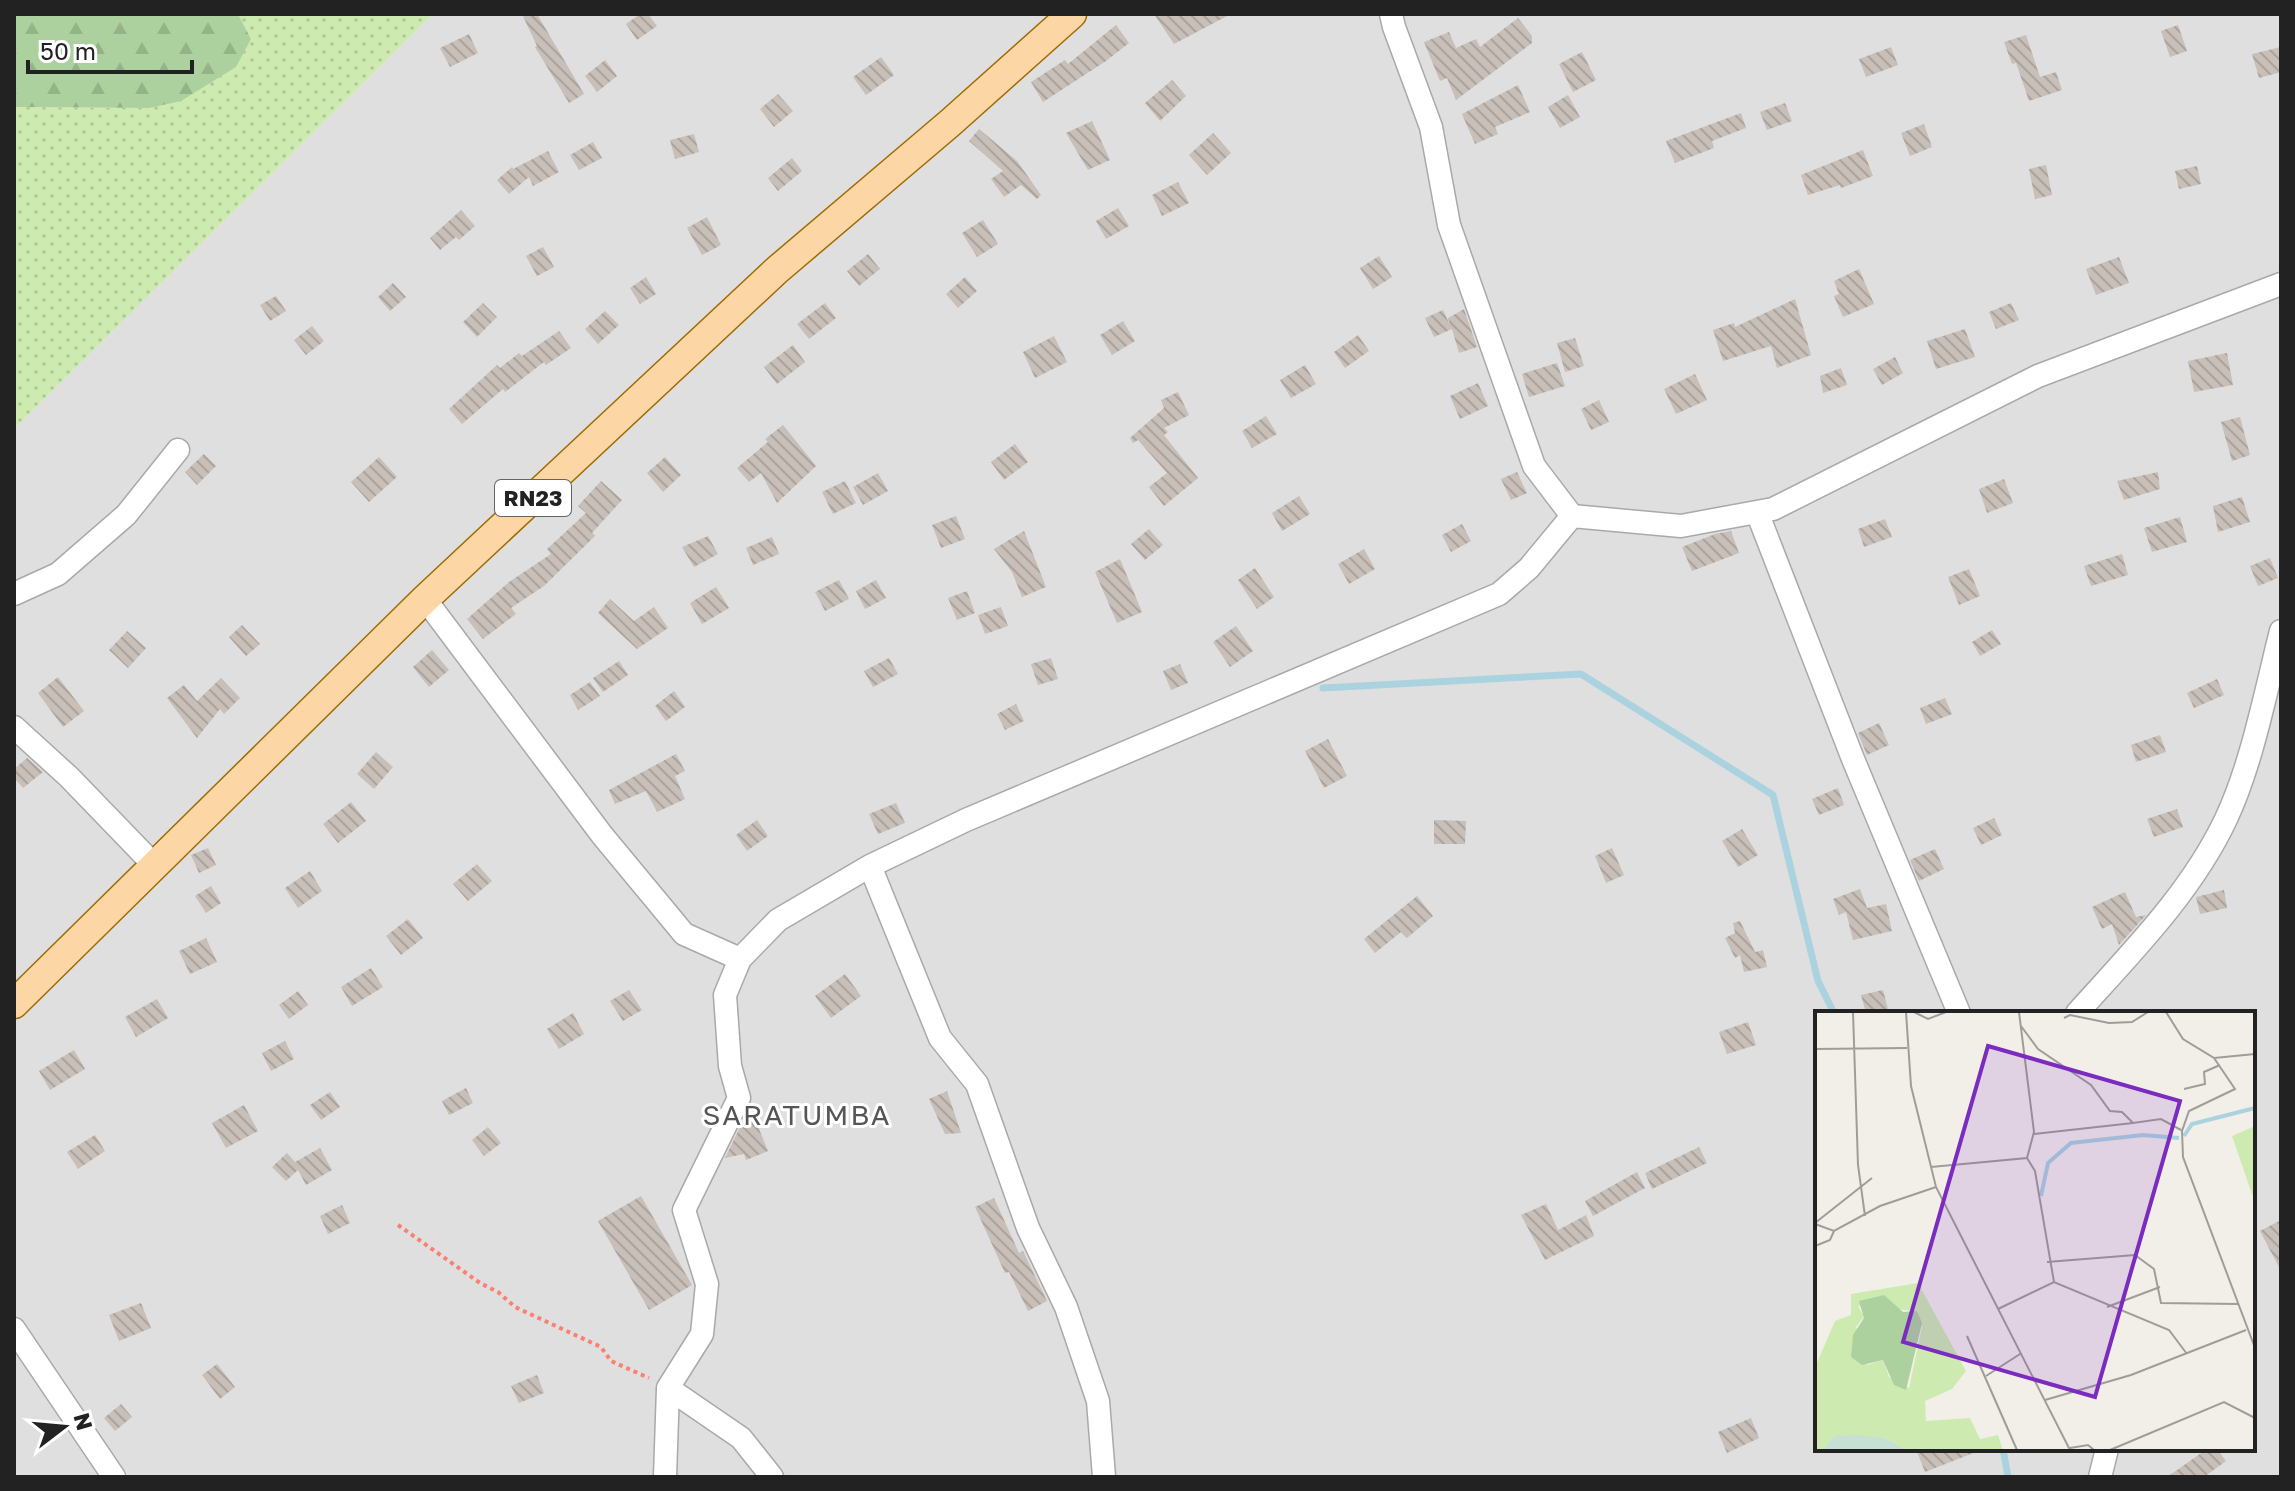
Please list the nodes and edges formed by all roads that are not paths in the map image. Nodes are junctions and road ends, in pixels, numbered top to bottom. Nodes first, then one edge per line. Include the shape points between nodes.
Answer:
1 (1072, 14) edge
2 (1391, 14) edge
3 (2281, 284) edge
4 (178, 450) dead end
5 (1757, 512) junction
6 (1572, 516) junction
7 (14, 594) edge
8 (425, 599) junction
9 (2281, 631) edge
10 (14, 727) edge
11 (155, 866) junction
12 (870, 866) junction
13 (740, 959) junction
14 (14, 1004) edge
15 (1958, 1011) edge
16 (2079, 1011) edge
17 (14, 1329) edge
18 (668, 1388) junction
19 (2106, 1451) edge
20 (114, 1477) edge
21 (665, 1477) edge
22 (772, 1477) edge
23 (1104, 1477) edge
24 (2100, 1477) edge

1 - 8 main road, RN23 via 777,270
2 - 6 street via 1431,127 1449,225 1534,466
3 - 5 street via 2038,376 1773,509
4 - 7 street via 126,515 58,574
5 - 6 street via 1681,526
5 - 15 street
6 - 12 street via 1529,568 1499,594 966,820
8 - 11 main road, RN23
8 - 13 street via 602,835 684,934
9 - 16 street via 2253,743 2226,819 2149,934
10 - 11 street
11 - 14 main road, RN23
12 - 13 street via 778,920
12 - 23 street via 940,1038 977,1084 1028,1228 1066,1307 1098,1401
13 - 18 street via 725,995 730,1066 739,1098 684,1210 707,1284 702,1334
17 - 20 street
18 - 21 street
18 - 22 street via 741,1438
19 - 24 street

